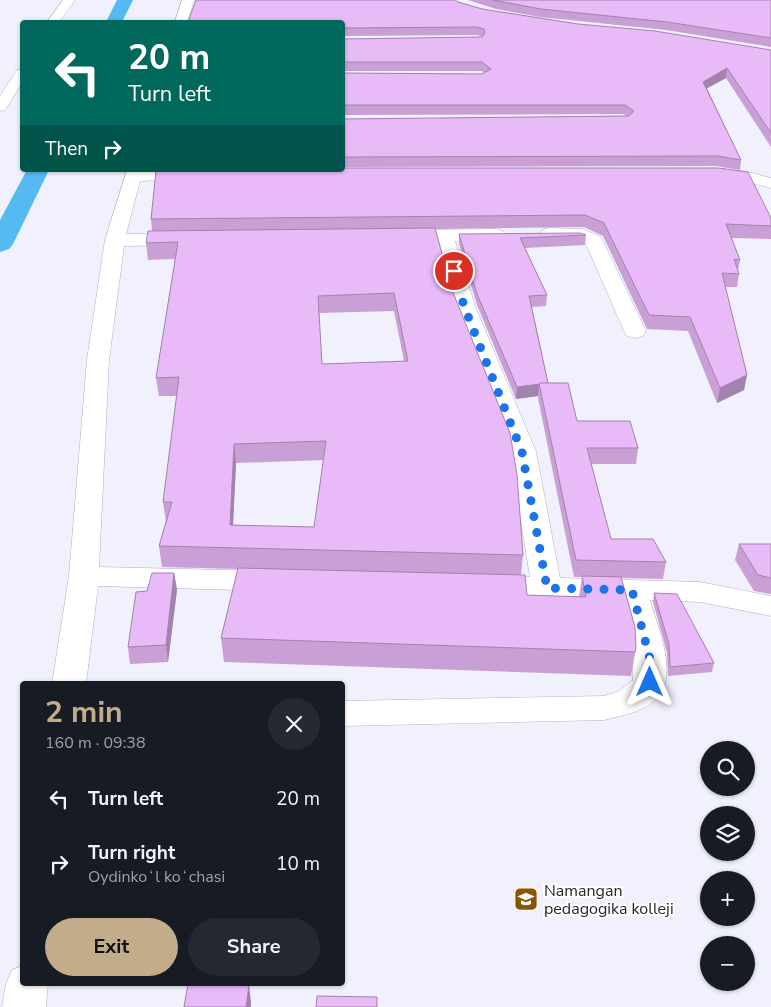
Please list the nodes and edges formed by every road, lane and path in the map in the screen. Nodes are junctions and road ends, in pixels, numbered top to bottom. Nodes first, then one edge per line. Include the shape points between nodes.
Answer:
1 (70, 0) edge
2 (188, 0) edge
3 (55, 20) edge
4 (182, 20) edge
5 (20, 76) edge
6 (0, 107) edge
7 (134, 173) edge
8 (696, 173) edge
9 (209, 174) edge
10 (771, 183) edge
11 (514, 234) edge
12 (533, 234) edge
13 (384, 236) edge
14 (444, 236) junction
15 (205, 239) edge
16 (115, 240) junction
17 (635, 331) dead end
18 (84, 576) junction
19 (301, 582) edge
20 (458, 586) edge
21 (547, 588) junction
22 (632, 590) junction
23 (771, 606) edge
24 (69, 681) edge
25 (345, 714) edge
26 (27, 986) edge
27 (24, 1007) edge

1 - 3 street
2 - 4 street
5 - 6 street
7 - 9 street
7 - 16 street
8 - 10 street via 733,174
11 - 14 street
12 - 17 street via 583,235 594,241
13 - 14 street
14 - 21 street via 464,306 522,452
15 - 16 street
16 - 18 street via 98,360
18 - 19 street
18 - 24 street
20 - 21 street
21 - 22 street
22 - 23 street via 700,592
22 - 25 street via 652,667 650,682 642,693 625,704 604,708
26 - 27 street

